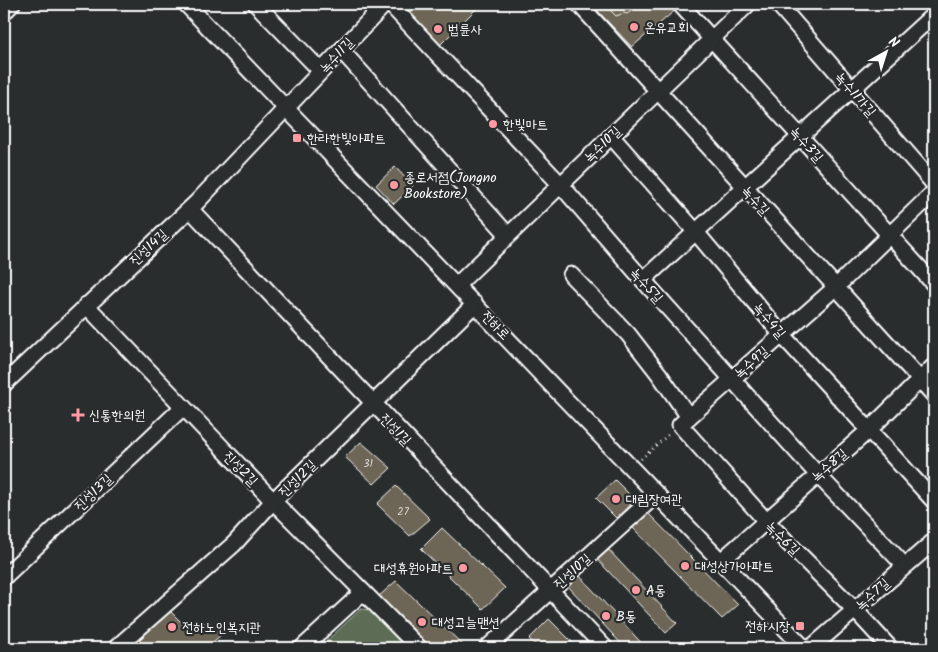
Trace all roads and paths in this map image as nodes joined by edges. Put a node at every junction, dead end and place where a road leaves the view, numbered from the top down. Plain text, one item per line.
1 (12, 4) edge
2 (186, 4) edge
3 (256, 4) edge
4 (384, 4) edge
5 (390, 4) edge
6 (579, 4) edge
7 (680, 4) edge
8 (748, 4) edge
9 (778, 4) edge
10 (4, 12) edge
11 (929, 19) dead end
12 (712, 39) junction
13 (341, 50) junction
14 (321, 71) junction
15 (851, 88) junction
16 (658, 91) junction
17 (287, 107) junction
18 (799, 135) junction
19 (611, 136) junction
20 (560, 184) junction
21 (934, 184) edge
22 (744, 186) junction
23 (934, 192) edge
24 (190, 208) junction
25 (695, 231) junction
26 (508, 235) junction
27 (890, 236) junction
28 (571, 275) dead end
29 (643, 280) junction
30 (934, 284) edge
31 (457, 285) junction
32 (836, 288) junction
33 (475, 304) junction
34 (86, 305) junction
35 (782, 335) junction
36 (934, 366) edge
37 (919, 378) junction
38 (732, 379) junction
39 (4, 384) edge
40 (934, 395) edge
41 (372, 404) junction
42 (183, 407) junction
43 (684, 421) junction
44 (869, 430) junction
45 (632, 467) junction
46 (818, 475) junction
47 (656, 494) junction
48 (273, 501) junction
49 (934, 501) edge
50 (766, 521) junction
51 (934, 541) edge
52 (721, 561) junction
53 (904, 565) junction
54 (4, 577) edge
55 (551, 590) junction
56 (363, 592) junction
57 (855, 610) junction
58 (116, 648) edge
59 (302, 648) edge
60 (419, 648) edge
61 (487, 648) edge
62 (605, 648) edge
63 (804, 648) edge
64 (811, 648) edge
65 (890, 648) edge

1 - 10 street
2 - 17 street, 전하로
3 - 14 street
4 - 13 street, 녹수11길
5 - 20 street, 녹수5길
6 - 16 street, 녹수길
7 - 12 street, 녹수3길
8 - 12 street, 녹수10길
9 - 15 street, 녹수11가길
11 - 15 street
12 - 16 street, 녹수10길
12 - 18 street, 녹수3길
13 - 14 street, 녹수11길
13 - 26 street
14 - 17 street, 녹수11길
15 - 18 street
15 - 21 street, 녹수11가길
16 - 19 street, 녹수10길
16 - 22 street, 녹수길
17 - 24 street, 진성14길
17 - 31 street, 전하로
18 - 22 street
18 - 27 street, 녹수3길
19 - 20 street, 녹수10길
19 - 25 street, 녹수4길
20 - 26 street, 녹수10길
20 - 29 street, 녹수5길
22 - 25 street
22 - 32 street, 녹수길
23 - 27 street, 녹수9길
24 - 34 street, 진성14길
24 - 41 street, 진성1길
25 - 29 street
25 - 35 street, 녹수4길
26 - 31 street, 녹수10길
27 - 30 street, 녹수3길
27 - 32 street, 녹수9길
28 - 43 street, 녹수6길
29 - 38 street, 녹수5길
31 - 33 street, 전하로
32 - 35 street, 녹수9길
32 - 37 street, 녹수길
33 - 41 street, 진성12길
33 - 45 street, 전하로
34 - 39 street, 진성14길
34 - 42 street, 진성2길
35 - 38 street, 녹수9길
35 - 44 street, 녹수4길
36 - 37 street, 녹수8길
37 - 40 street, 녹수길
37 - 44 street, 녹수8길
38 - 43 street, 녹수9길
38 - 46 street, 녹수5길
41 - 48 street, 진성12길
41 - 55 street, 진성1길
42 - 48 street, 진성2길
42 - 54 street, 진성13길
43 - 45 path
43 - 50 street, 녹수6길
44 - 46 street, 녹수8길
44 - 49 street, 녹수4길
45 - 47 street, 전하로
46 - 50 street, 녹수8길
46 - 53 street, 녹수5길
47 - 52 street, 전하로
47 - 55 street, 진성10길
48 - 56 street, 진성2길
48 - 58 street, 진성12길
50 - 52 street, 녹수8길
50 - 57 street, 녹수6길
51 - 53 street, 녹수7길
52 - 63 street, 전하로
53 - 57 street, 녹수7길
55 - 61 street, 진성10길
55 - 62 street, 진성1길
56 - 59 street
56 - 60 street, 진성2길
57 - 64 street, 녹수7길
57 - 65 street, 녹수6길

